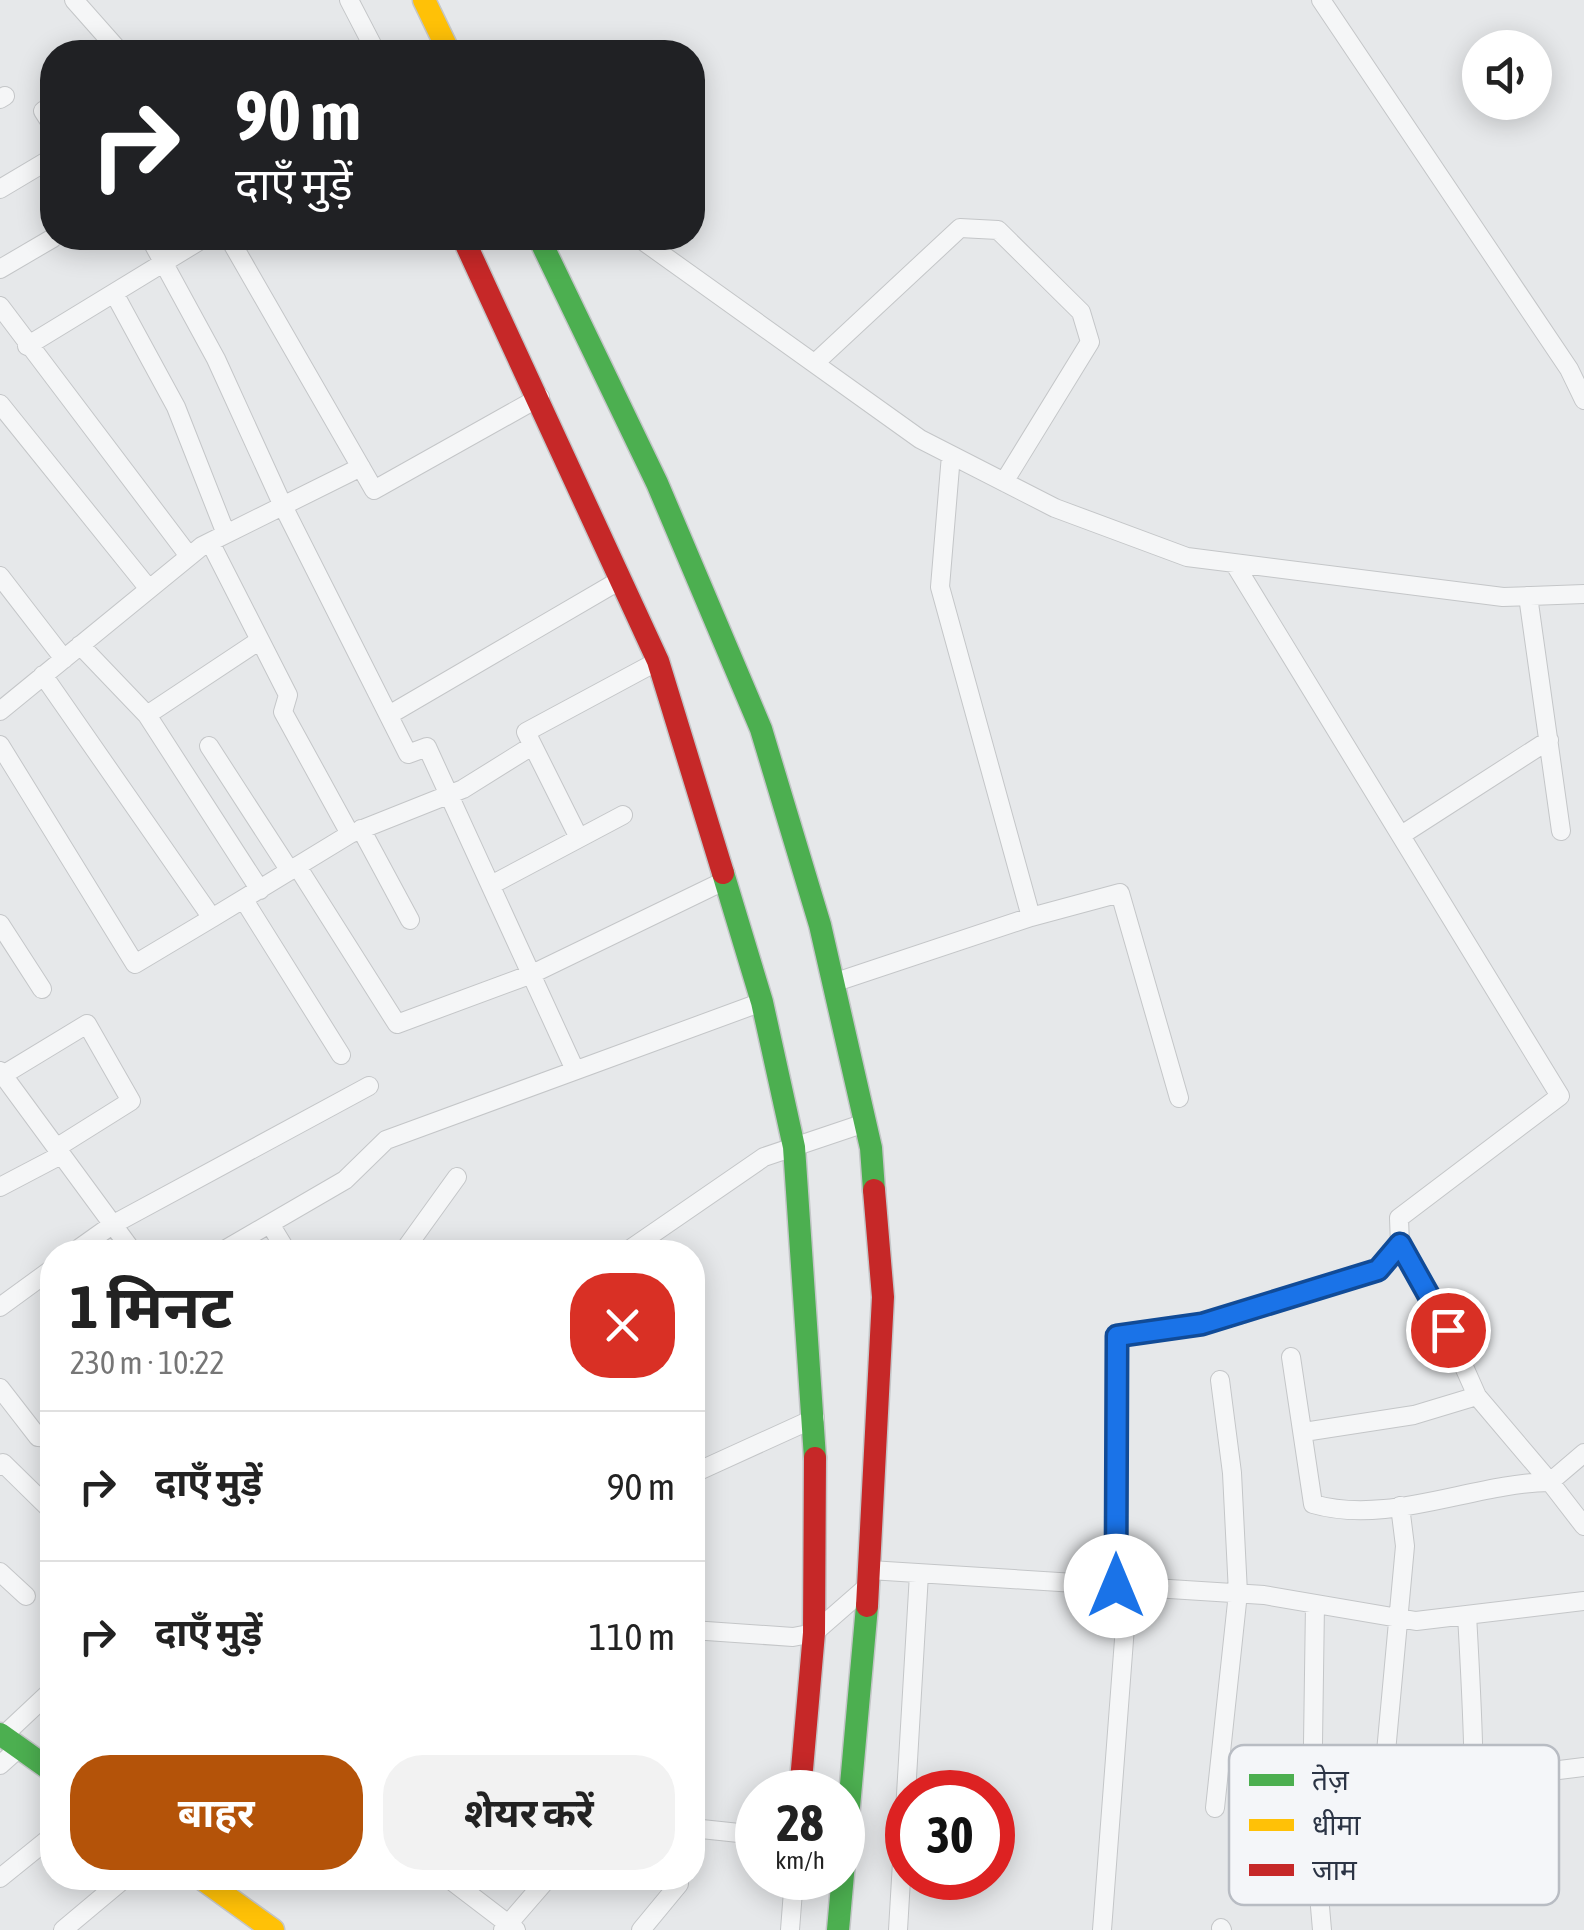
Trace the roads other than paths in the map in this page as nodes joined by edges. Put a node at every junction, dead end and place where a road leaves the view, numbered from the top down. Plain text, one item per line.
1 (74, 0) edge
2 (349, 0) edge
3 (424, 0) edge
4 (1321, 0) edge
5 (109, 40) edge
6 (370, 40) edge
7 (443, 40) edge
8 (40, 165) edge
9 (0, 189) edge
10 (40, 246) edge
11 (158, 250) edge
12 (184, 250) edge
13 (236, 250) edge
14 (469, 250) edge
15 (544, 250) edge
16 (656, 250) edge
17 (165, 261) junction
18 (0, 269) edge
19 (114, 293) junction
20 (0, 306) edge
21 (27, 346) junction
22 (816, 364) junction
23 (1577, 366) edge
24 (540, 398) junction
25 (1584, 400) edge
26 (0, 404) edge
27 (951, 455) junction
28 (361, 467) junction
29 (1004, 482) junction
30 (283, 506) junction
31 (218, 538) junction
32 (189, 556) junction
33 (1234, 564) junction
34 (0, 576) edge
35 (622, 580) junction
36 (149, 589) junction
37 (1584, 594) edge
38 (1528, 596) junction
39 (260, 640) junction
40 (80, 645) junction
41 (64, 658) junction
42 (658, 661) junction
43 (44, 675) junction
44 (0, 710) edge
45 (147, 715) junction
46 (389, 715) junction
47 (1549, 740) junction
48 (0, 744) edge
49 (209, 746) dead end
50 (532, 746) junction
51 (7, 771) edge
52 (450, 794) junction
53 (623, 815) dead end
54 (1560, 831) dead end
55 (355, 832) junction
56 (1402, 834) junction
57 (578, 836) junction
58 (294, 868) junction
59 (726, 880) junction
60 (493, 884) junction
61 (252, 895) junction
62 (1030, 917) junction
63 (212, 918) junction
64 (410, 920) dead end
65 (0, 924) edge
66 (532, 974) junction
67 (833, 984) junction
68 (42, 988) dead end
69 (762, 1002) junction
70 (341, 1054) dead end
71 (575, 1070) junction
72 (2, 1073) edge
73 (369, 1086) dead end
74 (1180, 1098) dead end
75 (865, 1123) junction
76 (794, 1147) junction
77 (58, 1152) junction
78 (457, 1177) dead end
79 (0, 1187) edge
80 (112, 1224) junction
81 (270, 1224) junction
82 (90, 1240) edge
83 (124, 1240) edge
84 (242, 1240) edge
85 (279, 1240) edge
86 (412, 1240) edge
87 (643, 1240) edge
88 (1400, 1244) junction
89 (40, 1277) edge
90 (0, 1307) edge
91 (1292, 1357) dead end
92 (1220, 1380) dead end
93 (1, 1390) edge
94 (1477, 1396) junction
95 (815, 1418) junction
96 (1304, 1432) junction
97 (40, 1437) edge
98 (1584, 1453) edge
99 (0, 1466) edge
100 (705, 1468) edge
101 (1550, 1482) junction
102 (40, 1500) edge
103 (1400, 1506) junction
104 (1584, 1526) edge
105 (0, 1572) edge
106 (920, 1574) junction
107 (870, 1577) junction
108 (1116, 1586) junction
109 (1238, 1593) junction
110 (26, 1596) dead end
111 (1584, 1601) edge
112 (1315, 1604) junction
113 (1467, 1615) junction
114 (1395, 1618) junction
115 (705, 1631) edge
116 (814, 1633) junction
117 (40, 1703) edge
118 (7, 1739) edge
119 (1313, 1745) edge
120 (1386, 1745) edge
121 (1475, 1745) edge
122 (40, 1762) edge
123 (0, 1765) edge
124 (1584, 1767) edge
125 (802, 1770) edge
126 (1559, 1770) edge
127 (1215, 1808) dead end
128 (705, 1829) edge
129 (735, 1833) edge
130 (40, 1846) edge
131 (0, 1878) edge
132 (111, 1890) edge
133 (218, 1890) edge
134 (463, 1890) edge
135 (539, 1890) edge
136 (674, 1890) edge
137 (792, 1900) edge
138 (1320, 1905) edge
139 (509, 1928) edge
140 (63, 1930) edge
141 (273, 1930) edge
142 (641, 1930) edge
143 (790, 1930) edge
144 (838, 1930) edge
145 (898, 1930) edge
146 (1102, 1930) edge
147 (1322, 1930) edge

1 - 5 street
2 - 6 street
3 - 7 main road
4 - 23 street
8 - 9 street
10 - 18 street
11 - 17 street
12 - 17 street
13 - 28 street
14 - 24 main road
15 - 67 main road
16 - 22 street
17 - 19 street
17 - 30 street
19 - 21 street
19 - 31 street
20 - 21 street
21 - 32 street
22 - 27 street
22 - 29 street
23 - 25 street
24 - 28 street
24 - 35 main road
26 - 36 street
27 - 29 street
27 - 62 street
28 - 30 street
29 - 33 street
30 - 31 street
30 - 46 street
31 - 32 street
31 - 39 street
32 - 36 street
33 - 38 street
33 - 56 street
34 - 41 street
35 - 42 main road
35 - 46 street
36 - 40 street
37 - 38 street
38 - 47 street
39 - 45 street
39 - 55 street
40 - 41 street
40 - 45 street
41 - 43 street
42 - 50 street
42 - 59 main road
43 - 44 street
43 - 63 street
45 - 61 street
46 - 52 street
47 - 54 street
47 - 56 street
48 - 51 street
49 - 58 street
50 - 52 street
50 - 57 street
51 - 63 street
52 - 55 street
52 - 60 street
53 - 57 street
55 - 58 street
55 - 64 street
56 - 88 street
57 - 60 street
58 - 61 street
58 - 66 street
59 - 66 street
59 - 69 main road
60 - 66 street
61 - 63 street
61 - 70 street
62 - 67 street
62 - 74 street
65 - 68 street
66 - 71 street
67 - 75 main road
69 - 71 street
69 - 76 main road
71 - 81 street
72 - 77 street
72 - 77 street
73 - 80 street
75 - 76 street
75 - 107 main road
76 - 87 street
76 - 95 main road
77 - 79 street
77 - 80 street
78 - 86 street
80 - 82 street
80 - 83 street
81 - 84 street
81 - 85 street
88 - 94 street
88 - 108 street
89 - 90 street
91 - 96 street
92 - 109 street
93 - 97 street
94 - 96 street
94 - 101 street
95 - 100 street
95 - 116 main road
96 - 103 street
98 - 101 street
99 - 102 street
101 - 103 street
101 - 104 street
103 - 114 street
105 - 110 street
106 - 107 street
106 - 108 street
106 - 145 street
107 - 116 street
107 - 144 main road
108 - 109 street
108 - 146 street
109 - 112 street
109 - 127 street
111 - 113 street
112 - 114 street
112 - 119 street
113 - 114 street
113 - 121 street
114 - 120 street
115 - 116 street
116 - 125 main road
117 - 118 street
118 - 122 main road
118 - 123 street
124 - 126 street
128 - 129 street
130 - 131 street
132 - 140 street
133 - 141 main road
134 - 139 street
135 - 139 street
136 - 142 street
137 - 143 street
138 - 147 street

